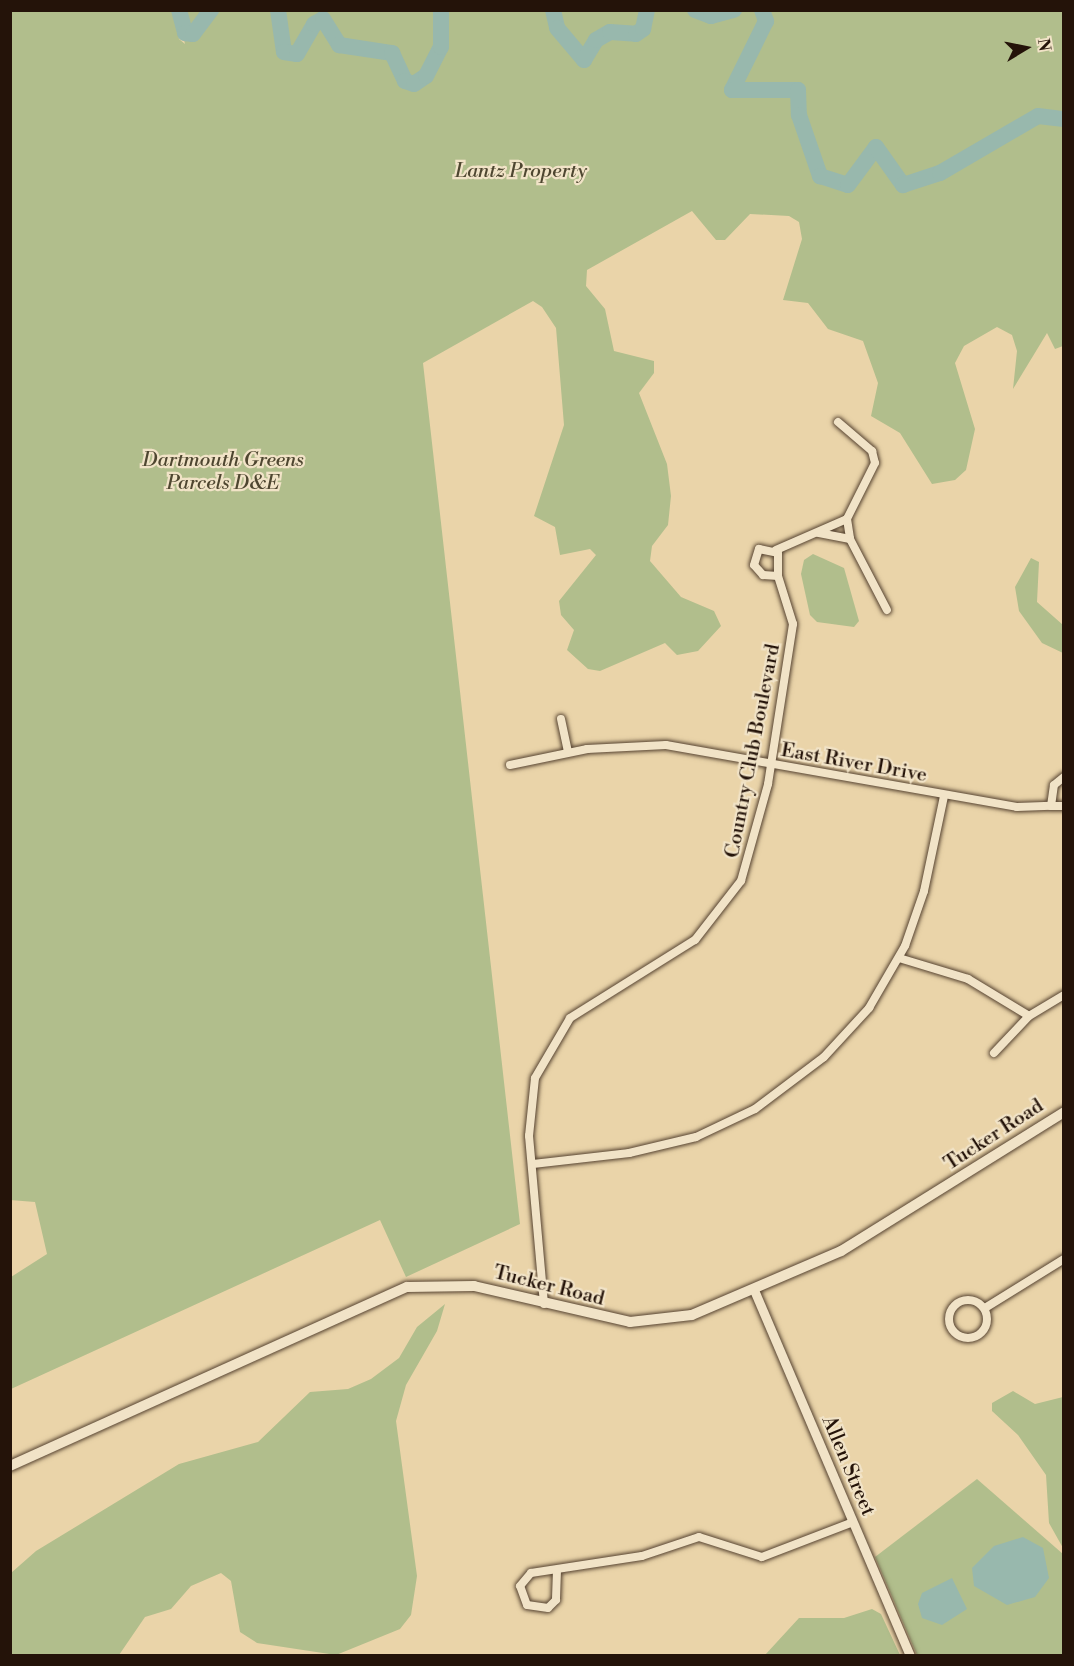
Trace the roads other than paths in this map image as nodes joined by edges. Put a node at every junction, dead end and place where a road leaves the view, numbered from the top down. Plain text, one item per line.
1 (838, 422) dead end
2 (847, 519) junction
3 (818, 533) junction
4 (850, 539) junction
5 (776, 550) junction
6 (778, 576) junction
7 (888, 610) dead end
8 (561, 719) dead end
9 (568, 751) junction
10 (771, 764) junction
11 (510, 765) dead end
12 (1064, 777) edge
13 (944, 796) junction
14 (1051, 806) junction
15 (1064, 806) edge
16 (899, 958) junction
17 (1064, 995) edge
18 (1029, 1016) junction
19 (994, 1053) dead end
20 (1064, 1112) edge
21 (533, 1164) junction
22 (1064, 1259) edge
23 (754, 1290) junction
24 (544, 1304) junction
25 (985, 1308) junction
26 (10, 1466) edge
27 (853, 1522) junction
28 (557, 1570) junction
29 (910, 1656) edge

1 - 2 street
2 - 3 street
2 - 4 street
3 - 4 street
3 - 5 street
4 - 7 street
5 - 6 street, Country Club Boulevard
5 - 6 street
6 - 10 street, Country Club Boulevard
8 - 9 street
9 - 10 street, East River Drive
9 - 11 street, East River Drive
10 - 13 street, East River Drive
10 - 21 street, Country Club Boulevard
12 - 14 street
13 - 14 street, East River Drive
13 - 16 street
14 - 15 street, East River Drive
16 - 18 street
16 - 21 street
17 - 18 street
18 - 19 street
20 - 23 main road, Tucker Road
21 - 24 street, Country Club Boulevard
22 - 25 street
23 - 24 main road, Tucker Road
23 - 27 street, Allen Street
24 - 26 main road, Tucker Road
25 - 25 street
27 - 28 street
27 - 29 street, Allen Street
28 - 28 street

